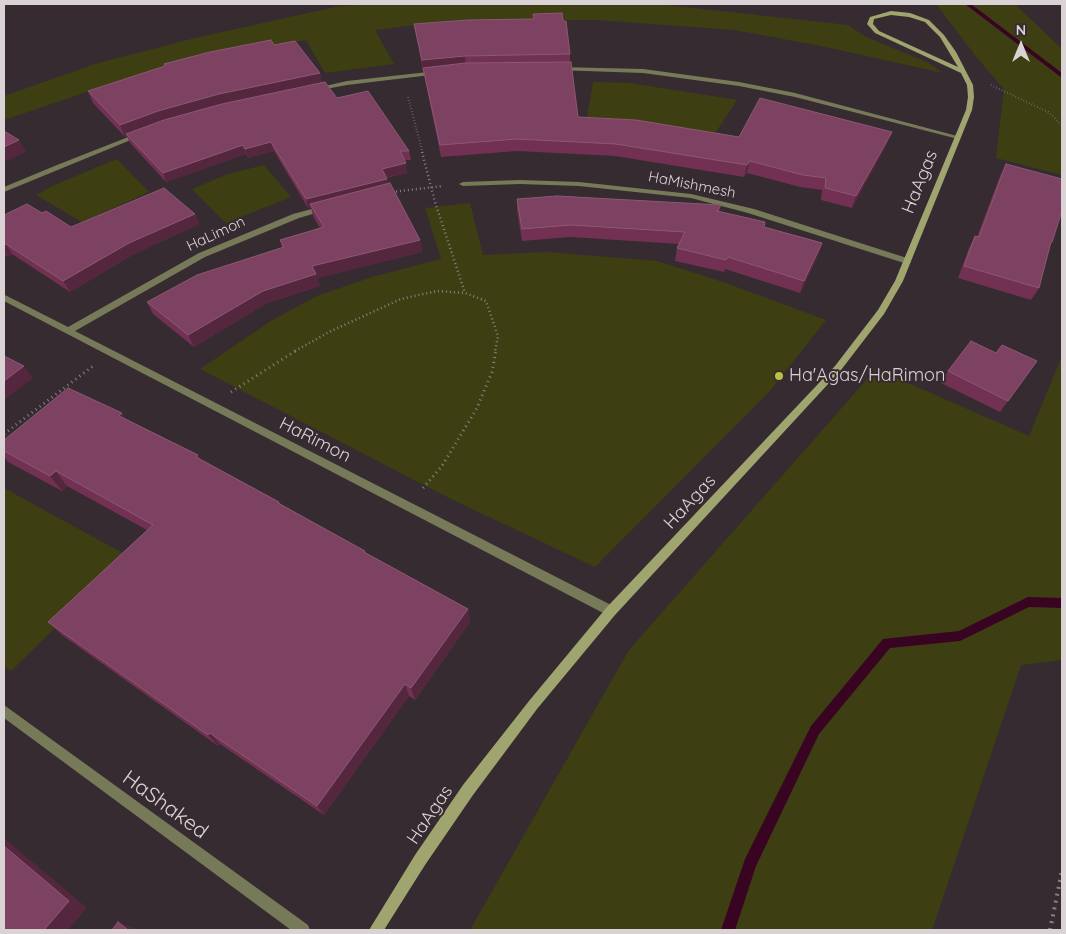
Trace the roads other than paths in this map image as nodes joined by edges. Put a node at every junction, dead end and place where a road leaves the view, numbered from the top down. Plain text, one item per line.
1 (553, 69) edge
2 (448, 72) edge
3 (963, 72) junction
4 (311, 89) edge
5 (149, 132) edge
6 (958, 137) junction
7 (463, 184) road end
8 (4, 190) edge
9 (334, 205) edge
10 (907, 261) junction
11 (4, 298) edge
12 (68, 331) junction
13 (611, 611) junction
14 (4, 711) edge
15 (303, 930) edge
16 (376, 930) edge

1 - 6 street
2 - 4 street
3 - 3 street, HaAgas
3 - 6 street, HaAgas
5 - 8 street
6 - 10 street, HaAgas
7 - 10 street, HaMishmesh
9 - 12 street, HaLimon
10 - 13 street, HaAgas
11 - 12 street, HaRimon
12 - 13 street, HaRimon
13 - 16 street, HaAgas
14 - 15 street, HaShaked

